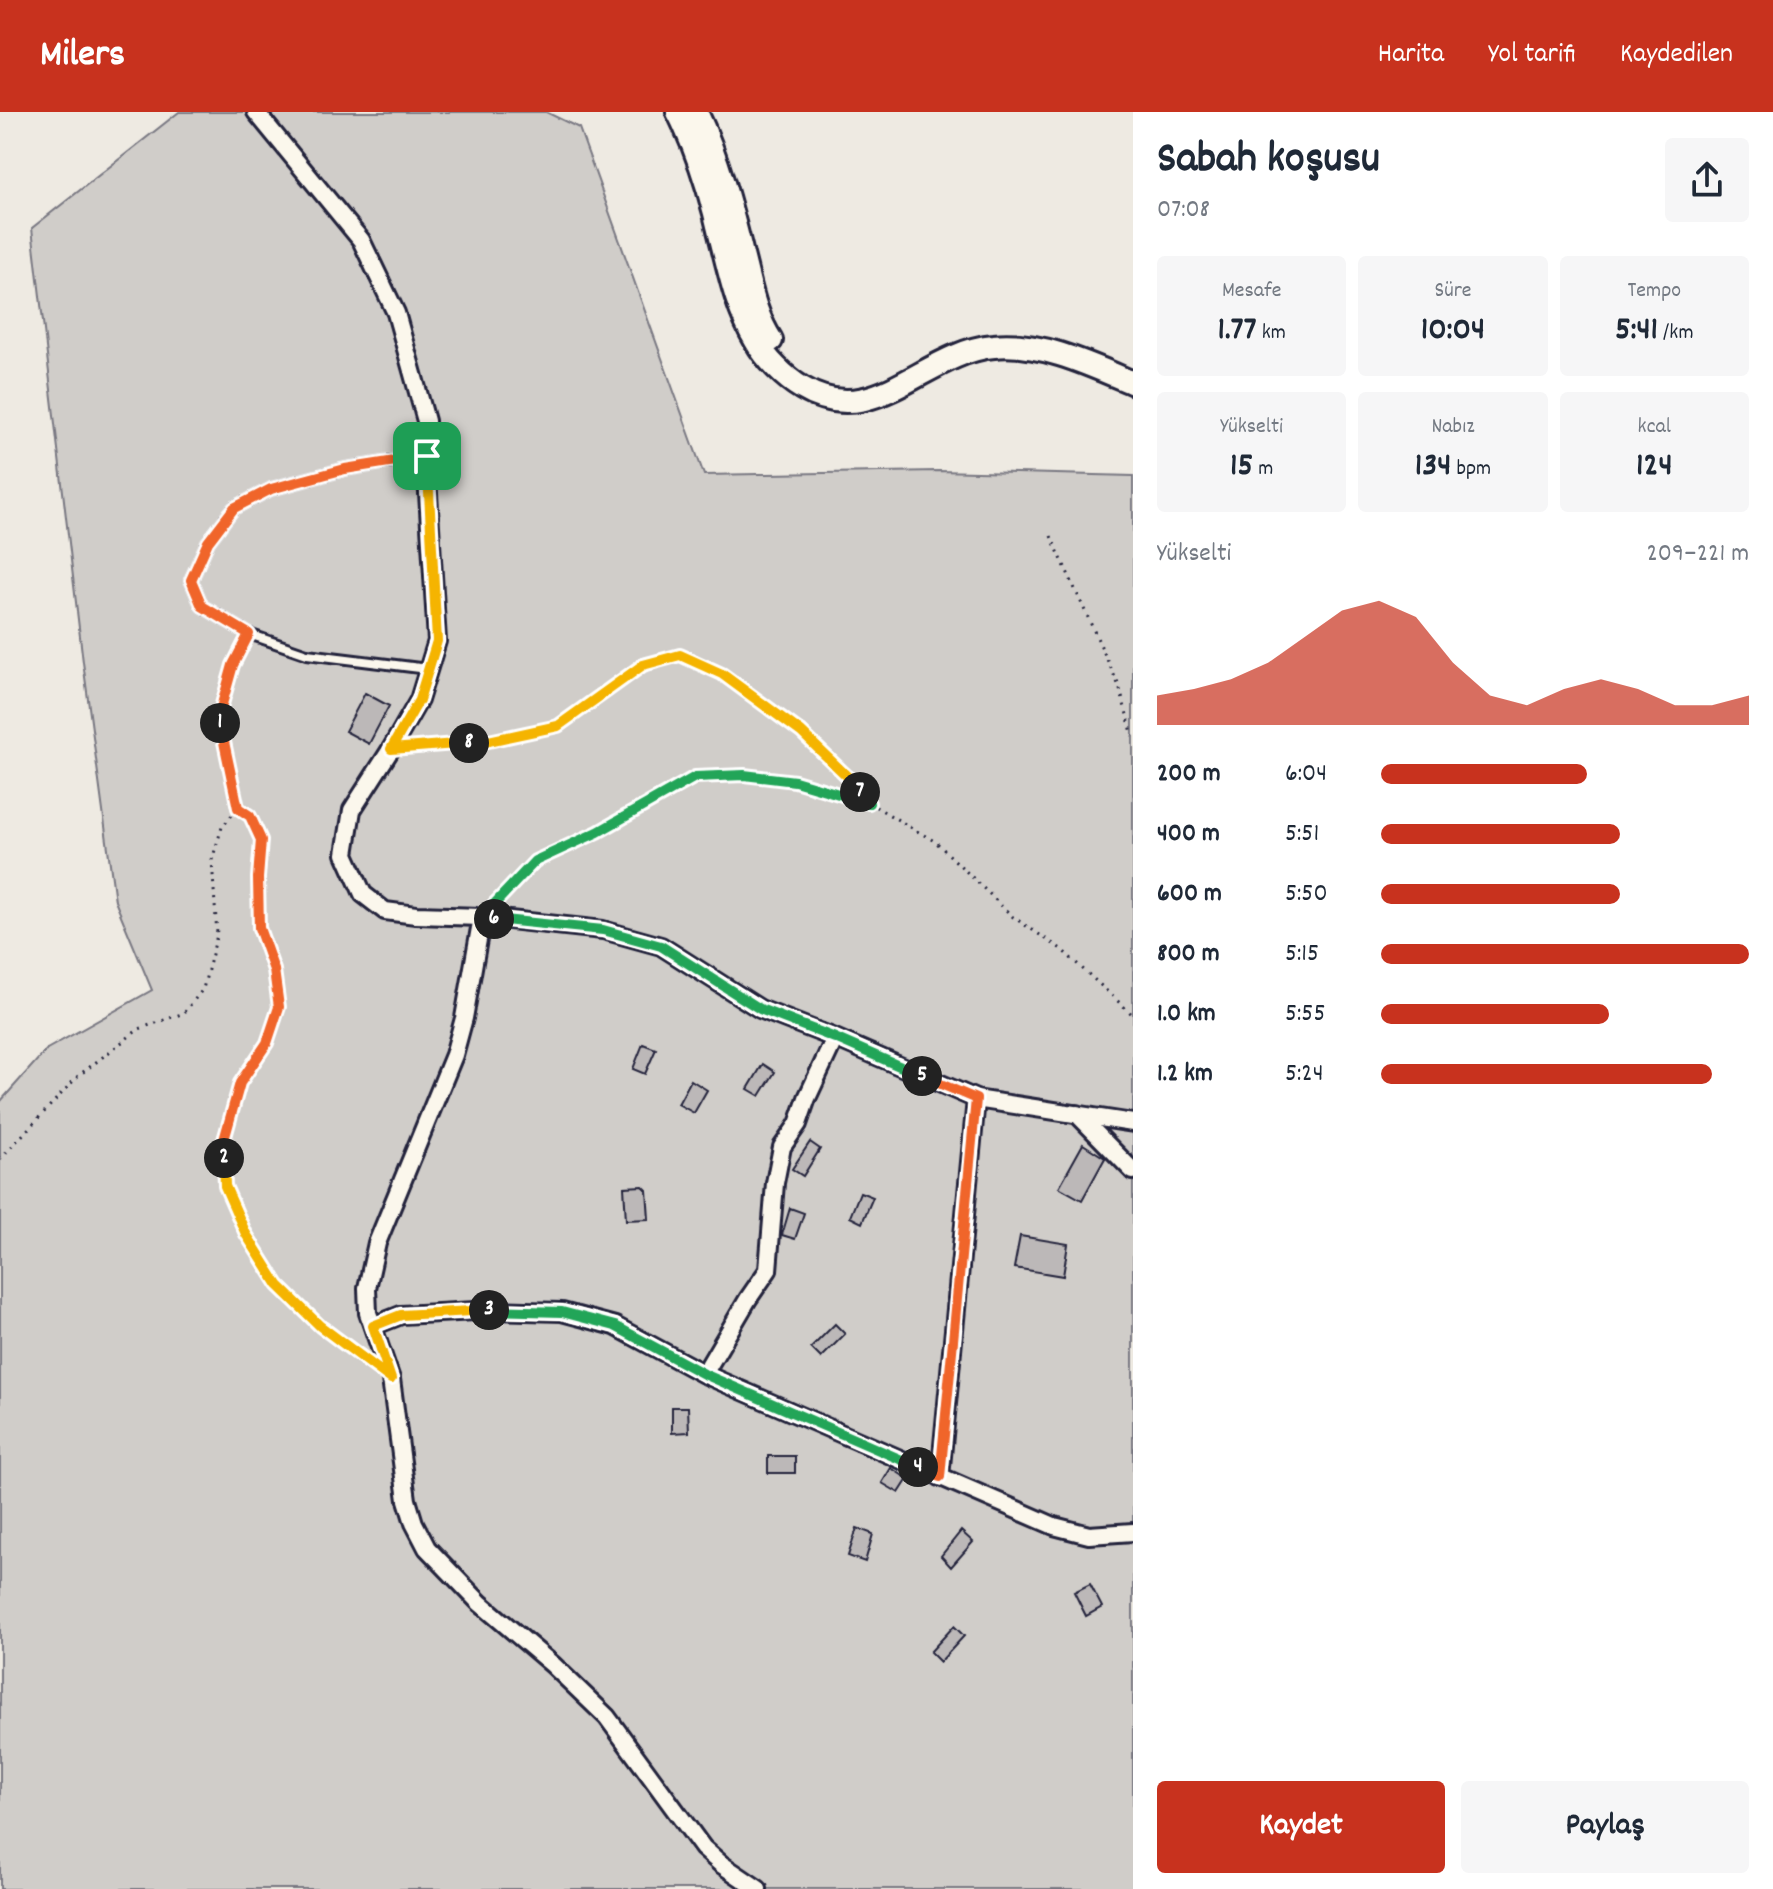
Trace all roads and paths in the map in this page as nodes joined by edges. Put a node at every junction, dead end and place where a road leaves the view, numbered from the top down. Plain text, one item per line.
1 (256, 112) edge
2 (678, 112) edge
3 (696, 112) edge
4 (1133, 369) edge
5 (1133, 383) edge
6 (427, 456) junction
7 (1051, 536) dead end
8 (249, 634) junction
9 (429, 669) junction
10 (1133, 736) edge
11 (391, 749) junction
12 (869, 803) junction
13 (238, 808) junction
14 (482, 917) junction
15 (1133, 1015) edge
16 (835, 1038) junction
17 (976, 1099) junction
18 (1077, 1114) junction
19 (1133, 1123) edge
20 (0, 1159) edge
21 (1133, 1171) edge
22 (373, 1326) junction
23 (704, 1374) junction
24 (391, 1379) junction
25 (940, 1477) junction
26 (1133, 1532) edge
27 (758, 1889) edge

1 - 6 street
2 - 5 main road
3 - 4 main road
6 - 8 lane
6 - 9 street
7 - 10 path
8 - 9 lane
8 - 13 path
9 - 11 street
11 - 12 path
11 - 14 street
12 - 14 path
12 - 15 path
13 - 20 path
13 - 24 path
14 - 16 street
14 - 22 street
16 - 17 street
16 - 23 street
17 - 18 street
17 - 25 street
18 - 19 street
18 - 21 street
22 - 23 street
22 - 24 street
23 - 25 street
24 - 27 street
25 - 26 street

